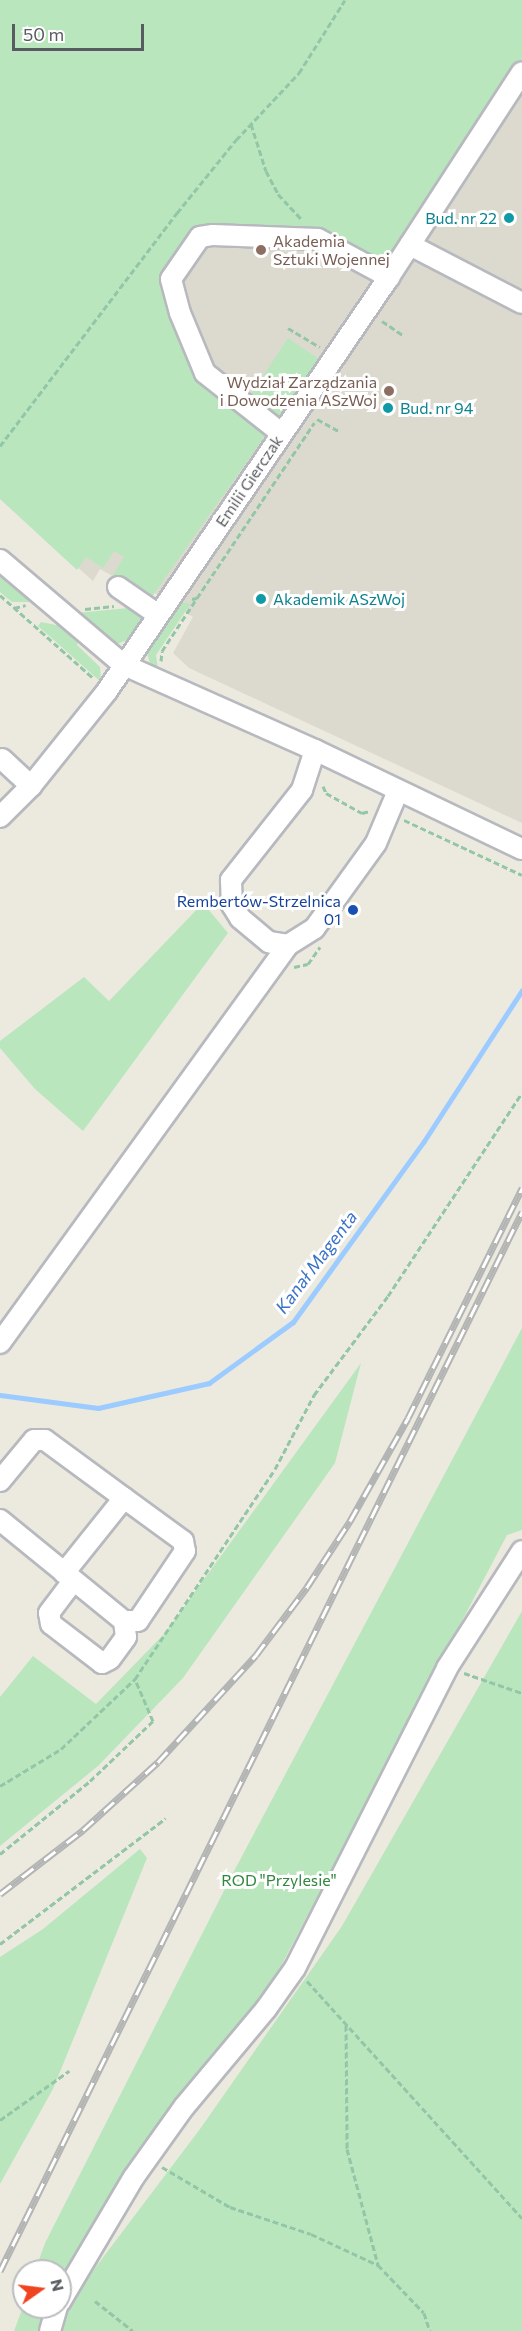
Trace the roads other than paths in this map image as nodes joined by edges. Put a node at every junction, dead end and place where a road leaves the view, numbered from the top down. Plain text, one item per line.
1 (522, 72) edge
2 (410, 245) junction
3 (388, 277) junction
4 (522, 303) edge
5 (281, 433) junction
6 (0, 560) edge
7 (118, 587) dead end
8 (157, 614) junction
9 (124, 665) junction
10 (315, 750) junction
11 (2, 759) dead end
12 (31, 786) junction
13 (398, 791) junction
14 (0, 817) edge
15 (522, 849) edge
16 (288, 945) junction
17 (0, 1343) edge
18 (0, 1481) edge
19 (124, 1498) junction
20 (0, 1520) edge
21 (522, 1551) edge
22 (68, 1577) junction
23 (124, 1621) junction
24 (72, 2282) edge

1 - 2 street, Emilii Gierczak
2 - 3 street, Emilii Gierczak
2 - 4 street
3 - 5 street, Emilii Gierczak
3 - 5 street
5 - 8 street, Emilii Gierczak
6 - 9 street
7 - 8 street
8 - 9 street, Emilii Gierczak
9 - 10 street
9 - 12 street, Emilii Gierczak
10 - 13 street
10 - 16 street
11 - 12 street
12 - 14 street, Emilii Gierczak
13 - 15 street
13 - 16 street
16 - 17 street
18 - 19 street
19 - 22 street
19 - 23 street
20 - 22 street
21 - 24 street
22 - 23 street
22 - 23 street

